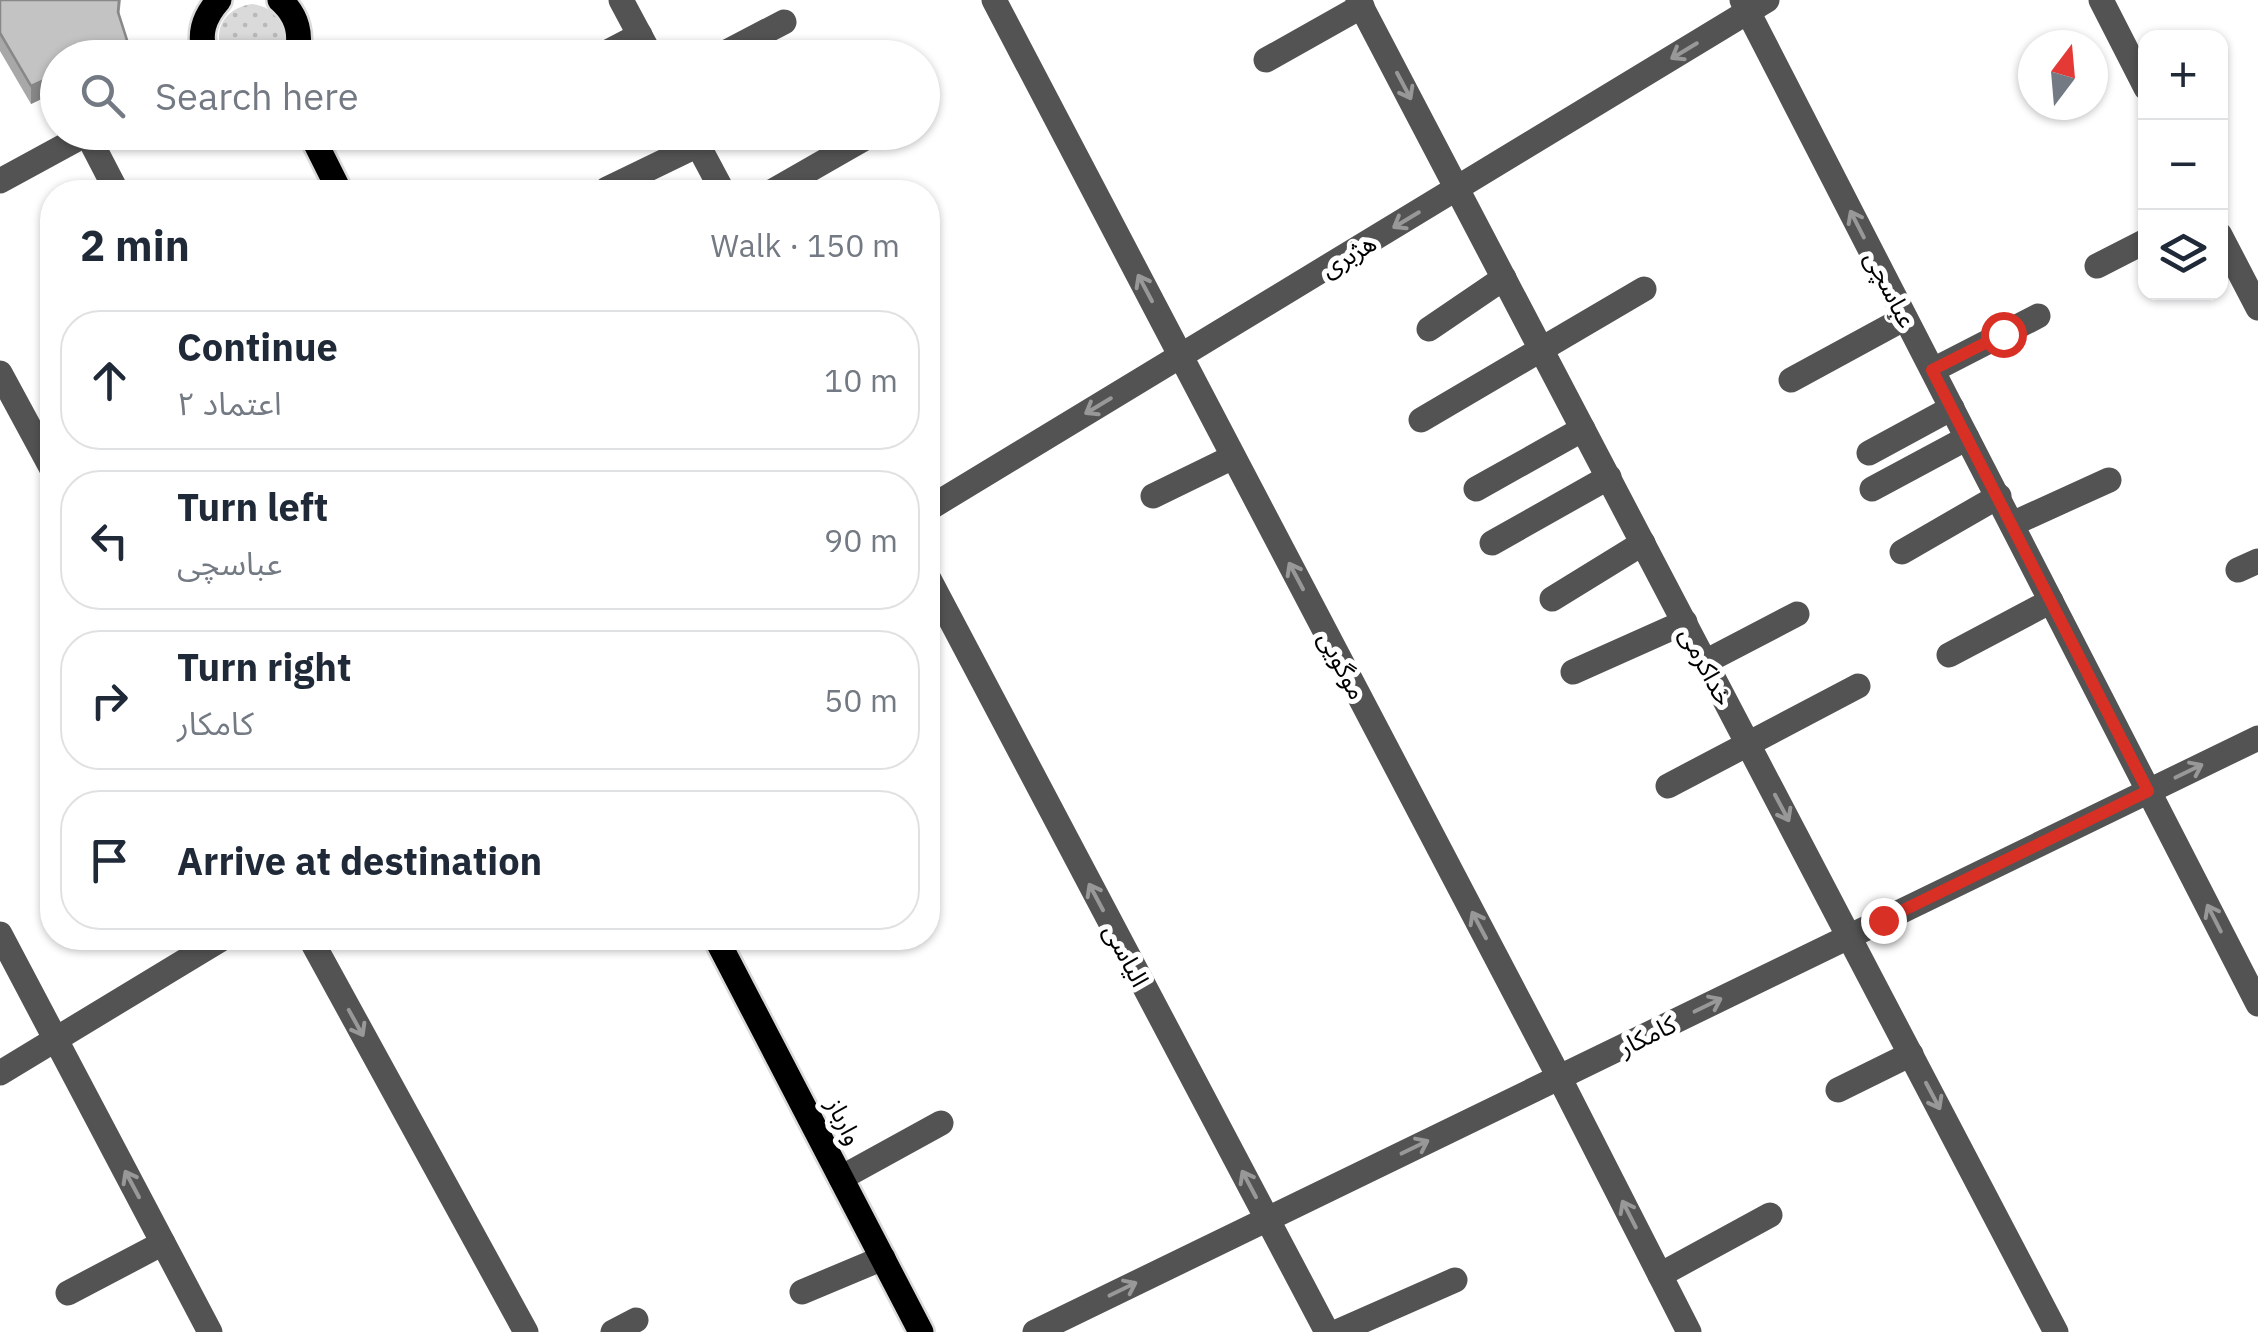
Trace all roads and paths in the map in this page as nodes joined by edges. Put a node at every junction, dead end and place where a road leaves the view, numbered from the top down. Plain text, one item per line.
1 (219, 0) edge
2 (621, 0) edge
3 (994, 0) edge
4 (2101, 0) edge
5 (286, 1) edge
6 (1360, 3) edge
7 (1752, 4) edge
8 (784, 22) dead end
9 (201, 40) edge
10 (298, 40) edge
11 (643, 40) edge
12 (750, 40) edge
13 (1266, 60) dead end
14 (2138, 72) edge
15 (57, 150) edge
16 (96, 150) edge
17 (319, 150) edge
18 (674, 150) edge
19 (700, 150) edge
20 (844, 150) edge
21 (111, 180) edge
22 (334, 180) edge
23 (621, 180) edge
24 (716, 180) edge
25 (791, 180) edge
26 (0, 182) edge
27 (1458, 188) junction
28 (2138, 245) edge
29 (2228, 250) edge
30 (2097, 266) dead end
31 (1504, 278) junction
32 (1644, 289) dead end
33 (2258, 308) edge
34 (2038, 316) dead end
35 (1905, 318) junction
36 (1429, 330) dead end
37 (1542, 351) junction
38 (1181, 356) junction
39 (1932, 370) junction
40 (0, 373) edge
41 (1791, 380) dead end
42 (1952, 408) junction
43 (1422, 420) dead end
44 (1583, 429) junction
45 (1967, 438) junction
46 (40, 447) edge
47 (1868, 453) dead end
48 (1234, 456) junction
49 (1608, 477) junction
50 (2109, 480) dead end
51 (1476, 489) dead end
52 (1872, 489) dead end
53 (1153, 496) dead end
54 (1999, 496) junction
55 (940, 502) edge
56 (2012, 524) junction
57 (1643, 542) junction
58 (1492, 543) dead end
59 (1902, 552) dead end
60 (1552, 599) dead end
61 (2051, 600) junction
62 (940, 601) edge
63 (1798, 614) dead end
64 (1685, 622) junction
65 (1949, 655) dead end
66 (1705, 662) junction
67 (1573, 672) dead end
68 (1858, 686) dead end
69 (2258, 738) edge
70 (1748, 744) junction
71 (1668, 786) dead end
72 (2148, 791) junction
73 (0, 934) edge
74 (1850, 937) junction
75 (203, 950) edge
76 (317, 950) edge
77 (722, 950) edge
78 (2258, 1004) edge
79 (56, 1040) junction
80 (1911, 1054) junction
81 (0, 1073) edge
82 (1559, 1078) junction
83 (1838, 1090) dead end
84 (942, 1123) dead end
85 (841, 1178) junction
86 (1770, 1215) dead end
87 (1267, 1219) junction
88 (163, 1243) junction
89 (883, 1258) junction
90 (1660, 1276) junction
91 (1456, 1280) dead end
92 (802, 1292) dead end
93 (68, 1294) dead end
94 (210, 1332) edge
95 (526, 1332) edge
96 (921, 1332) edge
97 (1035, 1332) edge
98 (1327, 1332) edge
99 (1337, 1332) edge
100 (1689, 1332) edge
101 (2056, 1332) edge

1 - 9 main road
2 - 11 street
38 -> 3 street, موگویی
4 - 14 street
5 - 10 main road
6 - 13 street
6 -> 27 street, خداکرمی
7 -> 27 street, هژبری
35 -> 7 street, عباسچی
8 - 12 street
15 - 26 street
16 - 21 street
17 - 22 main road
18 - 23 street
19 - 24 street
20 - 25 street
27 - 31 street, خداکرمی
27 -> 38 street, هژبری
28 - 30 street
29 - 33 street
31 - 36 street
31 - 37 street, خداکرمی
32 - 37 street
34 - 39 street
35 - 39 street, عباسچی
35 - 41 street
37 - 43 street
37 - 44 street, خداکرمی
38 - 48 street, موگویی
38 -> 55 street, هژبری
39 - 42 street, عباسچی
40 - 46 street
42 - 45 street, عباسچی
42 - 47 street
44 - 49 street, خداکرمی
44 - 51 street
45 - 52 street
45 - 54 street, عباسچی
48 - 53 street
82 -> 48 street, موگویی
49 - 57 street, خداکرمی
49 - 58 street
50 - 56 street
54 - 56 street, عباسچی
54 - 59 street
56 - 61 street, عباسچی
57 - 60 street
57 - 64 street, خداکرمی
61 - 65 street
61 - 72 street, عباسچی
87 -> 62 street, الیاسی
63 - 66 street
64 - 66 street, خداکرمی
64 - 67 street
66 - 70 street, خداکرمی
68 - 70 street
72 -> 69 street, کامکار
70 - 71 street
70 -> 74 street, خداکرمی
72 - 74 street, کامکار
78 -> 72 street, عباسچی
73 - 79 street
74 - 80 street, خداکرمی
82 -> 74 street, کامکار
75 - 79 street
76 -> 95 street
77 - 85 main road, وارباز
79 - 81 street
88 -> 79 street
80 - 83 street
80 -> 101 street, خداکرمی
87 -> 82 street, کامکار
90 -> 82 street, موگویی
84 - 85 street
85 - 89 main road, وارباز
86 - 90 street
97 -> 87 street, کامکار
87 - 98 street, الیاسی
88 - 93 street
88 - 94 street
89 - 92 street
89 - 96 main road, وارباز
90 - 100 street, موگویی
91 - 99 street

